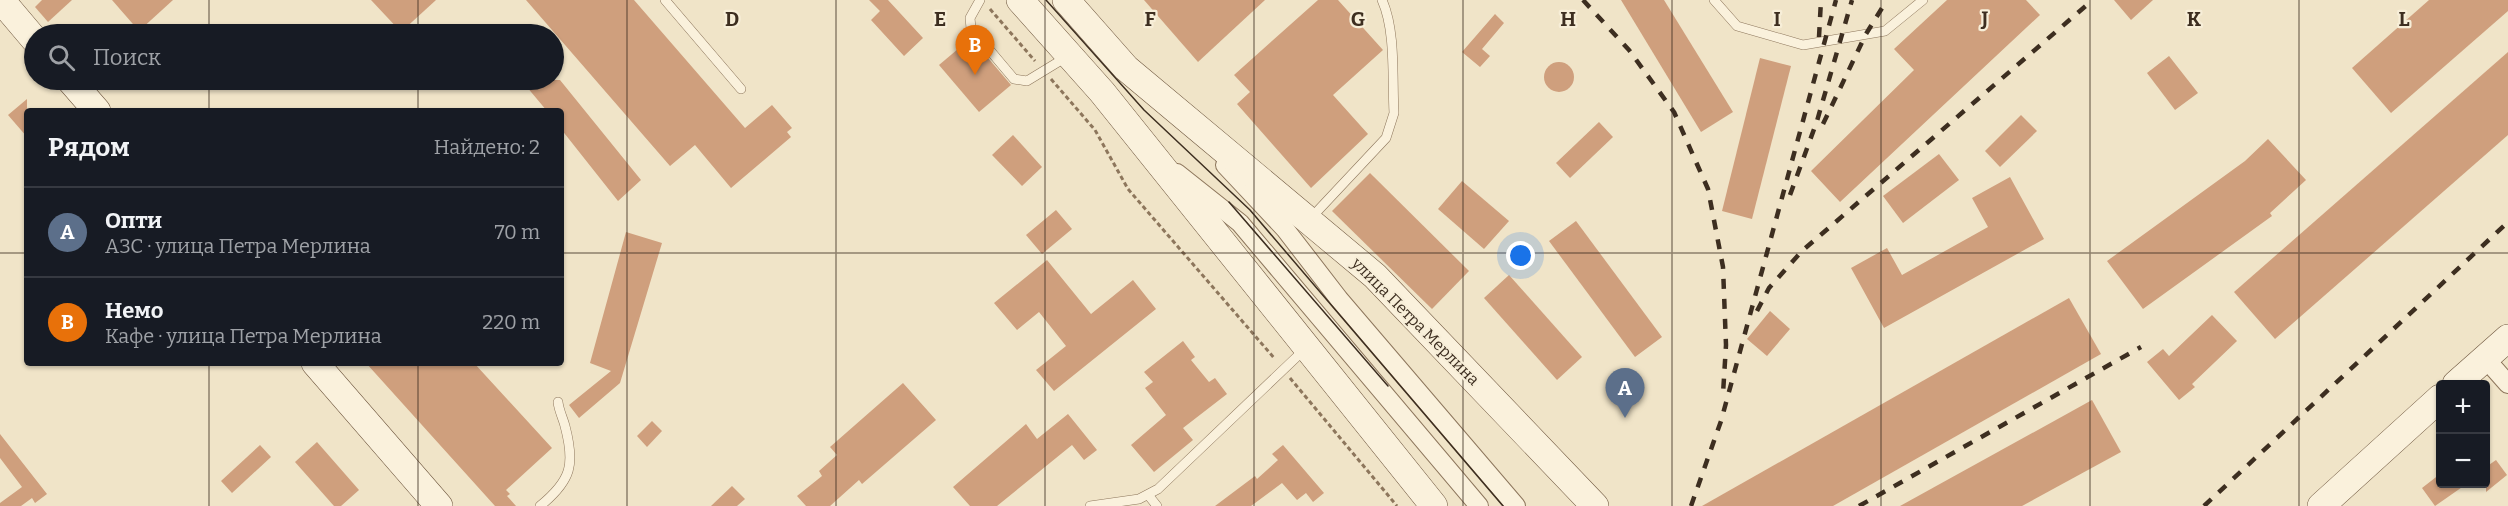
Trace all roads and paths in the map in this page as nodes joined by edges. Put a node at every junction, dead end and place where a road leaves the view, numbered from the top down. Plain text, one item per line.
1 (1, 0) edge
2 (665, 0) edge
3 (980, 0) edge
4 (1020, 0) edge
5 (1065, 0) edge
6 (1382, 0) edge
7 (1714, 0) edge
8 (1923, 0) edge
9 (989, 9) dead end
10 (24, 27) edge
11 (1070, 56) junction
12 (1126, 68) junction
13 (1043, 71) junction
14 (741, 89) dead end
15 (79, 90) edge
16 (1102, 92) junction
17 (1169, 104) junction
18 (94, 108) edge
19 (1147, 148) junction
20 (1308, 220) junction
21 (2508, 338) edge
22 (1307, 347) junction
23 (2485, 358) junction
24 (318, 366) edge
25 (1283, 369) junction
26 (2460, 380) edge
27 (2508, 384) edge
28 (558, 402) dead end
29 (2436, 402) edge
30 (1149, 496) junction
31 (439, 506) edge
32 (540, 506) edge
33 (1090, 506) edge
34 (1157, 506) edge
35 (1397, 506) edge
36 (1434, 506) edge
37 (1479, 506) edge
38 (1516, 506) edge
39 (1595, 506) edge
40 (2321, 506) edge

1 - 10 main road
2 - 14 lane
3 - 13 lane
4 - 11 main road
5 - 12 main road, улица Петра Мерлина
6 - 20 lane
7 - 8 lane
9 - 13 path
11 - 13 lane
11 - 16 main road
12 - 16 street
12 - 17 main road, улица Петра Мерлина
13 - 25 path
15 - 18 main road
16 - 19 main road
17 - 20 main road, улица Петра Мерлина
17 - 38 street, улица Петра Мерлина
19 - 22 main road
19 - 37 street
20 - 39 main road, улица Петра Мерлина
21 - 23 main road
22 - 25 lane
22 - 36 main road
23 - 26 main road
23 - 27 street
24 - 31 main road
25 - 30 lane
25 - 35 path
28 - 32 lane
29 - 40 main road
30 - 33 lane
30 - 34 lane

